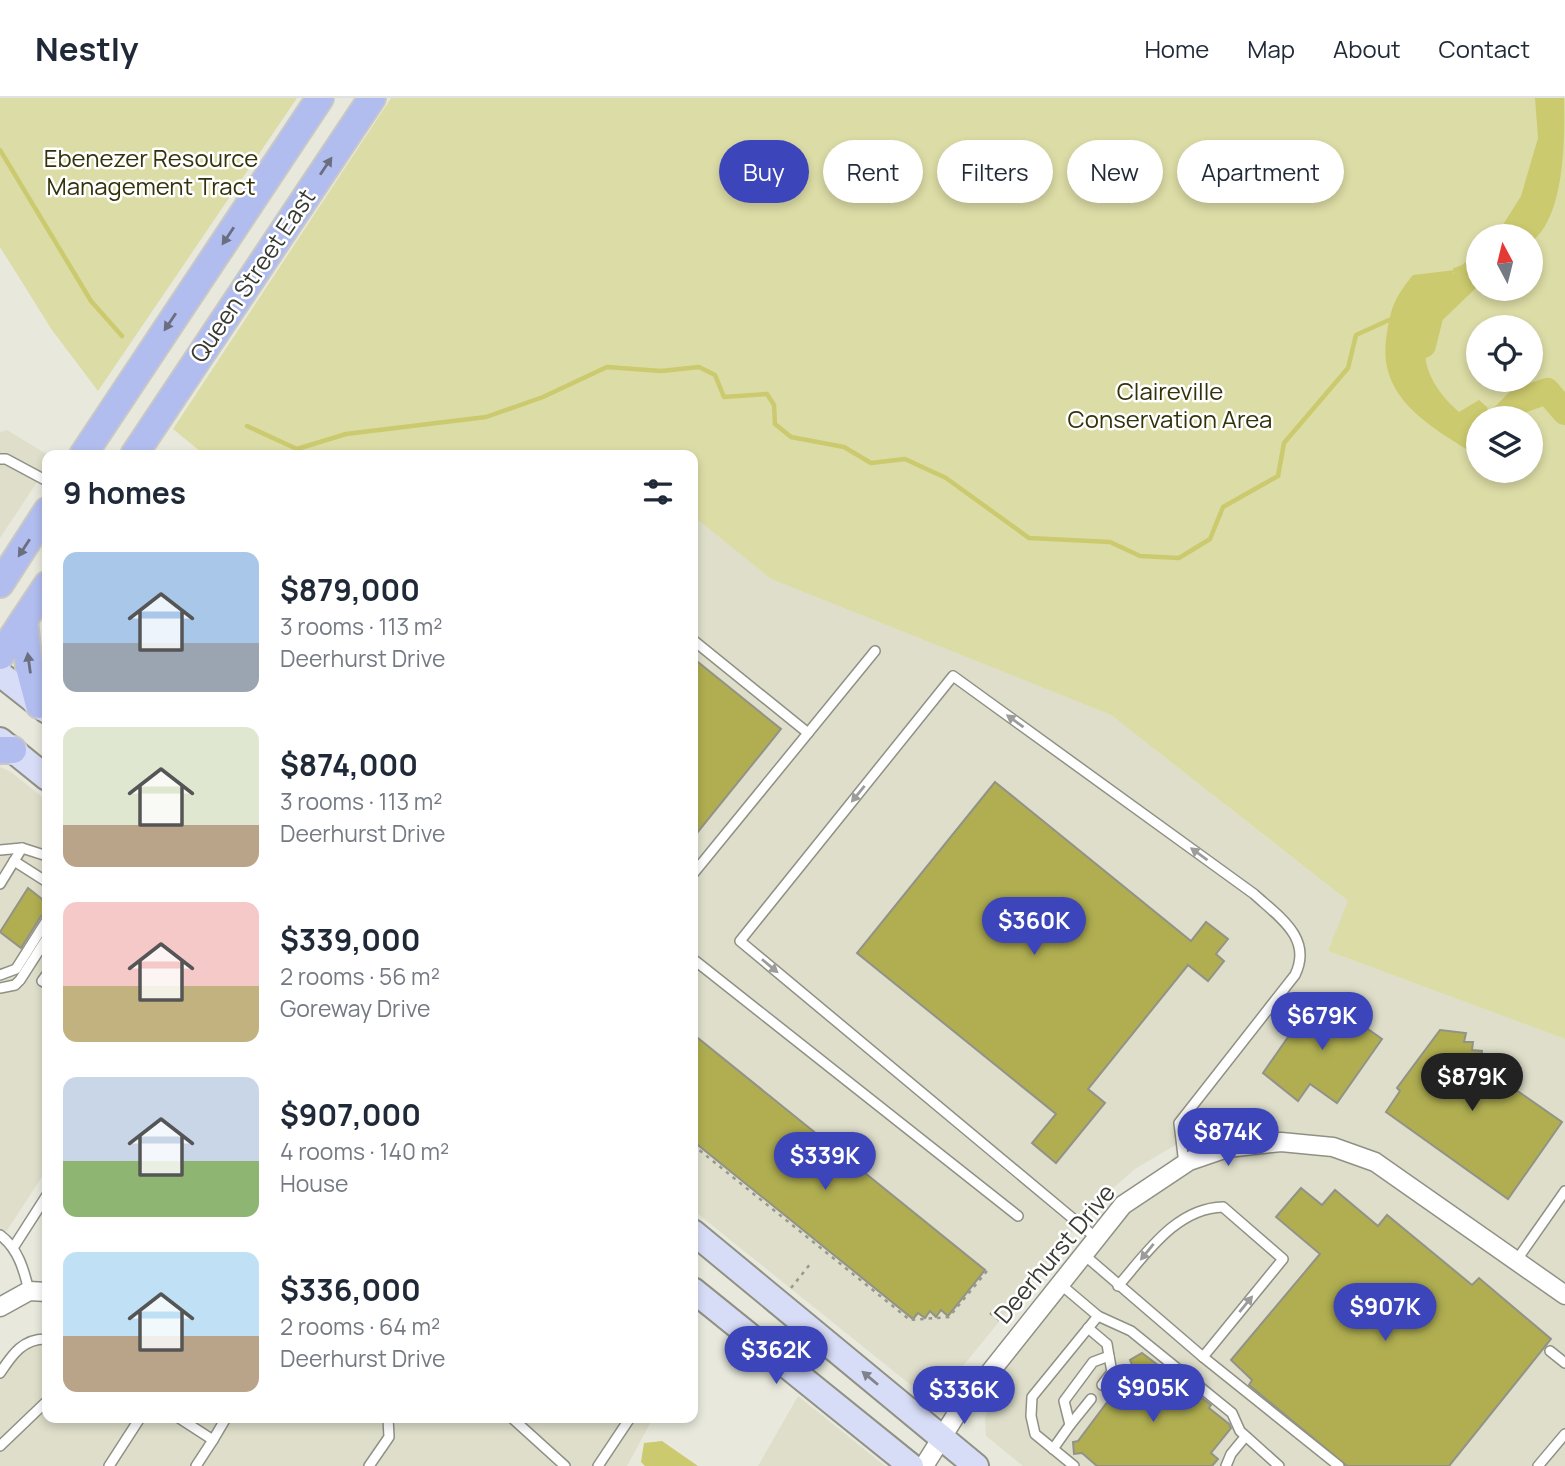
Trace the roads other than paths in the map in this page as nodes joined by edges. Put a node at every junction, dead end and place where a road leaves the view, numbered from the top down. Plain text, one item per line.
1 (320, 98) edge
2 (372, 98) edge
3 (86, 450) edge
4 (137, 450) edge
5 (0, 459) edge
6 (42, 478) edge
7 (42, 519) edge
8 (0, 584) edge
9 (42, 593) edge
10 (24, 620) junction
11 (698, 644) edge
12 (875, 651) dead end
13 (0, 656) edge
14 (0, 674) edge
15 (42, 705) edge
16 (42, 707) edge
17 (808, 733) junction
18 (4, 747) edge
19 (42, 774) edge
20 (22, 848) junction
21 (0, 850) edge
22 (42, 854) edge
23 (14, 861) junction
24 (698, 868) edge
25 (42, 879) edge
26 (0, 884) edge
27 (42, 928) edge
28 (42, 946) edge
29 (698, 963) edge
30 (0, 975) edge
31 (0, 988) edge
32 (1184, 1164) junction
33 (1565, 1191) edge
34 (42, 1203) edge
35 (1018, 1216) dead end
36 (0, 1235) edge
37 (698, 1236) edge
38 (1095, 1237) junction
39 (13, 1248) junction
40 (1082, 1254) junction
41 (1516, 1261) junction
42 (1059, 1283) junction
43 (1118, 1286) junction
44 (29, 1292) junction
45 (42, 1292) edge
46 (698, 1294) edge
47 (1565, 1295) edge
48 (0, 1307) edge
49 (1098, 1316) junction
50 (1088, 1328) junction
51 (42, 1340) edge
52 (1550, 1351) dead end
53 (1109, 1356) junction
54 (1203, 1357) junction
55 (1565, 1363) edge
56 (0, 1373) edge
57 (1102, 1385) dead end
58 (1091, 1399) dead end
59 (42, 1406) edge
60 (137, 1423) edge
61 (187, 1423) edge
62 (223, 1423) edge
63 (388, 1423) edge
64 (518, 1423) edge
65 (628, 1423) edge
66 (1070, 1425) junction
67 (1565, 1434) edge
68 (940, 1436) junction
69 (1245, 1437) junction
70 (213, 1440) junction
71 (0, 1446) edge
72 (1053, 1449) junction
73 (109, 1466) edge
74 (196, 1466) edge
75 (369, 1466) edge
76 (565, 1466) edge
77 (598, 1466) edge
78 (911, 1466) edge
79 (924, 1466) edge
80 (976, 1466) edge
81 (1074, 1466) edge
82 (1226, 1466) edge
83 (1279, 1466) edge
84 (1339, 1466) edge
85 (1538, 1466) edge

1 -> 3 main road, Queen Street East
4 -> 2 main road, Queen Street East
5 - 6 lane
7 -> 8 main road
9 - 10 main road
10 - 13 main road
15 -> 10 main road
11 - 17 lane
12 - 17 lane
14 - 16 main road
17 - 24 lane
18 - 19 main road
20 - 21 lane
20 - 22 lane
20 - 23 lane
23 - 25 lane
23 - 26 lane
27 - 30 lane
28 - 31 lane
29 - 35 lane
32 - 38 street, Deerhurst Drive
32 -> 38 lane
32 - 41 street, Deerhurst Drive
33 - 41 lane
34 - 39 lane
36 - 39 lane
68 -> 37 main road
38 - 40 street, Deerhurst Drive
39 - 44 lane
40 - 42 street, Deerhurst Drive
40 - 43 lane
41 - 47 street, Deerhurst Drive
42 - 49 lane
42 - 68 street, Deerhurst Drive
43 - 54 lane
54 -> 43 lane
44 - 45 street
44 - 48 street
46 - 78 main road
49 - 50 lane
49 - 69 lane
50 - 53 lane
50 - 72 lane
51 - 56 lane
52 - 55 lane
53 - 57 lane
53 - 66 lane
54 - 84 lane
58 - 66 lane
59 - 71 lane
60 - 73 lane
61 - 70 lane
62 - 70 lane
63 - 75 lane
64 - 76 lane
65 - 77 lane
66 - 72 lane
67 - 85 lane
68 - 79 street, Deerhurst Drive
68 - 80 main road
69 - 82 lane
69 - 83 lane
70 - 74 lane
72 - 81 lane

